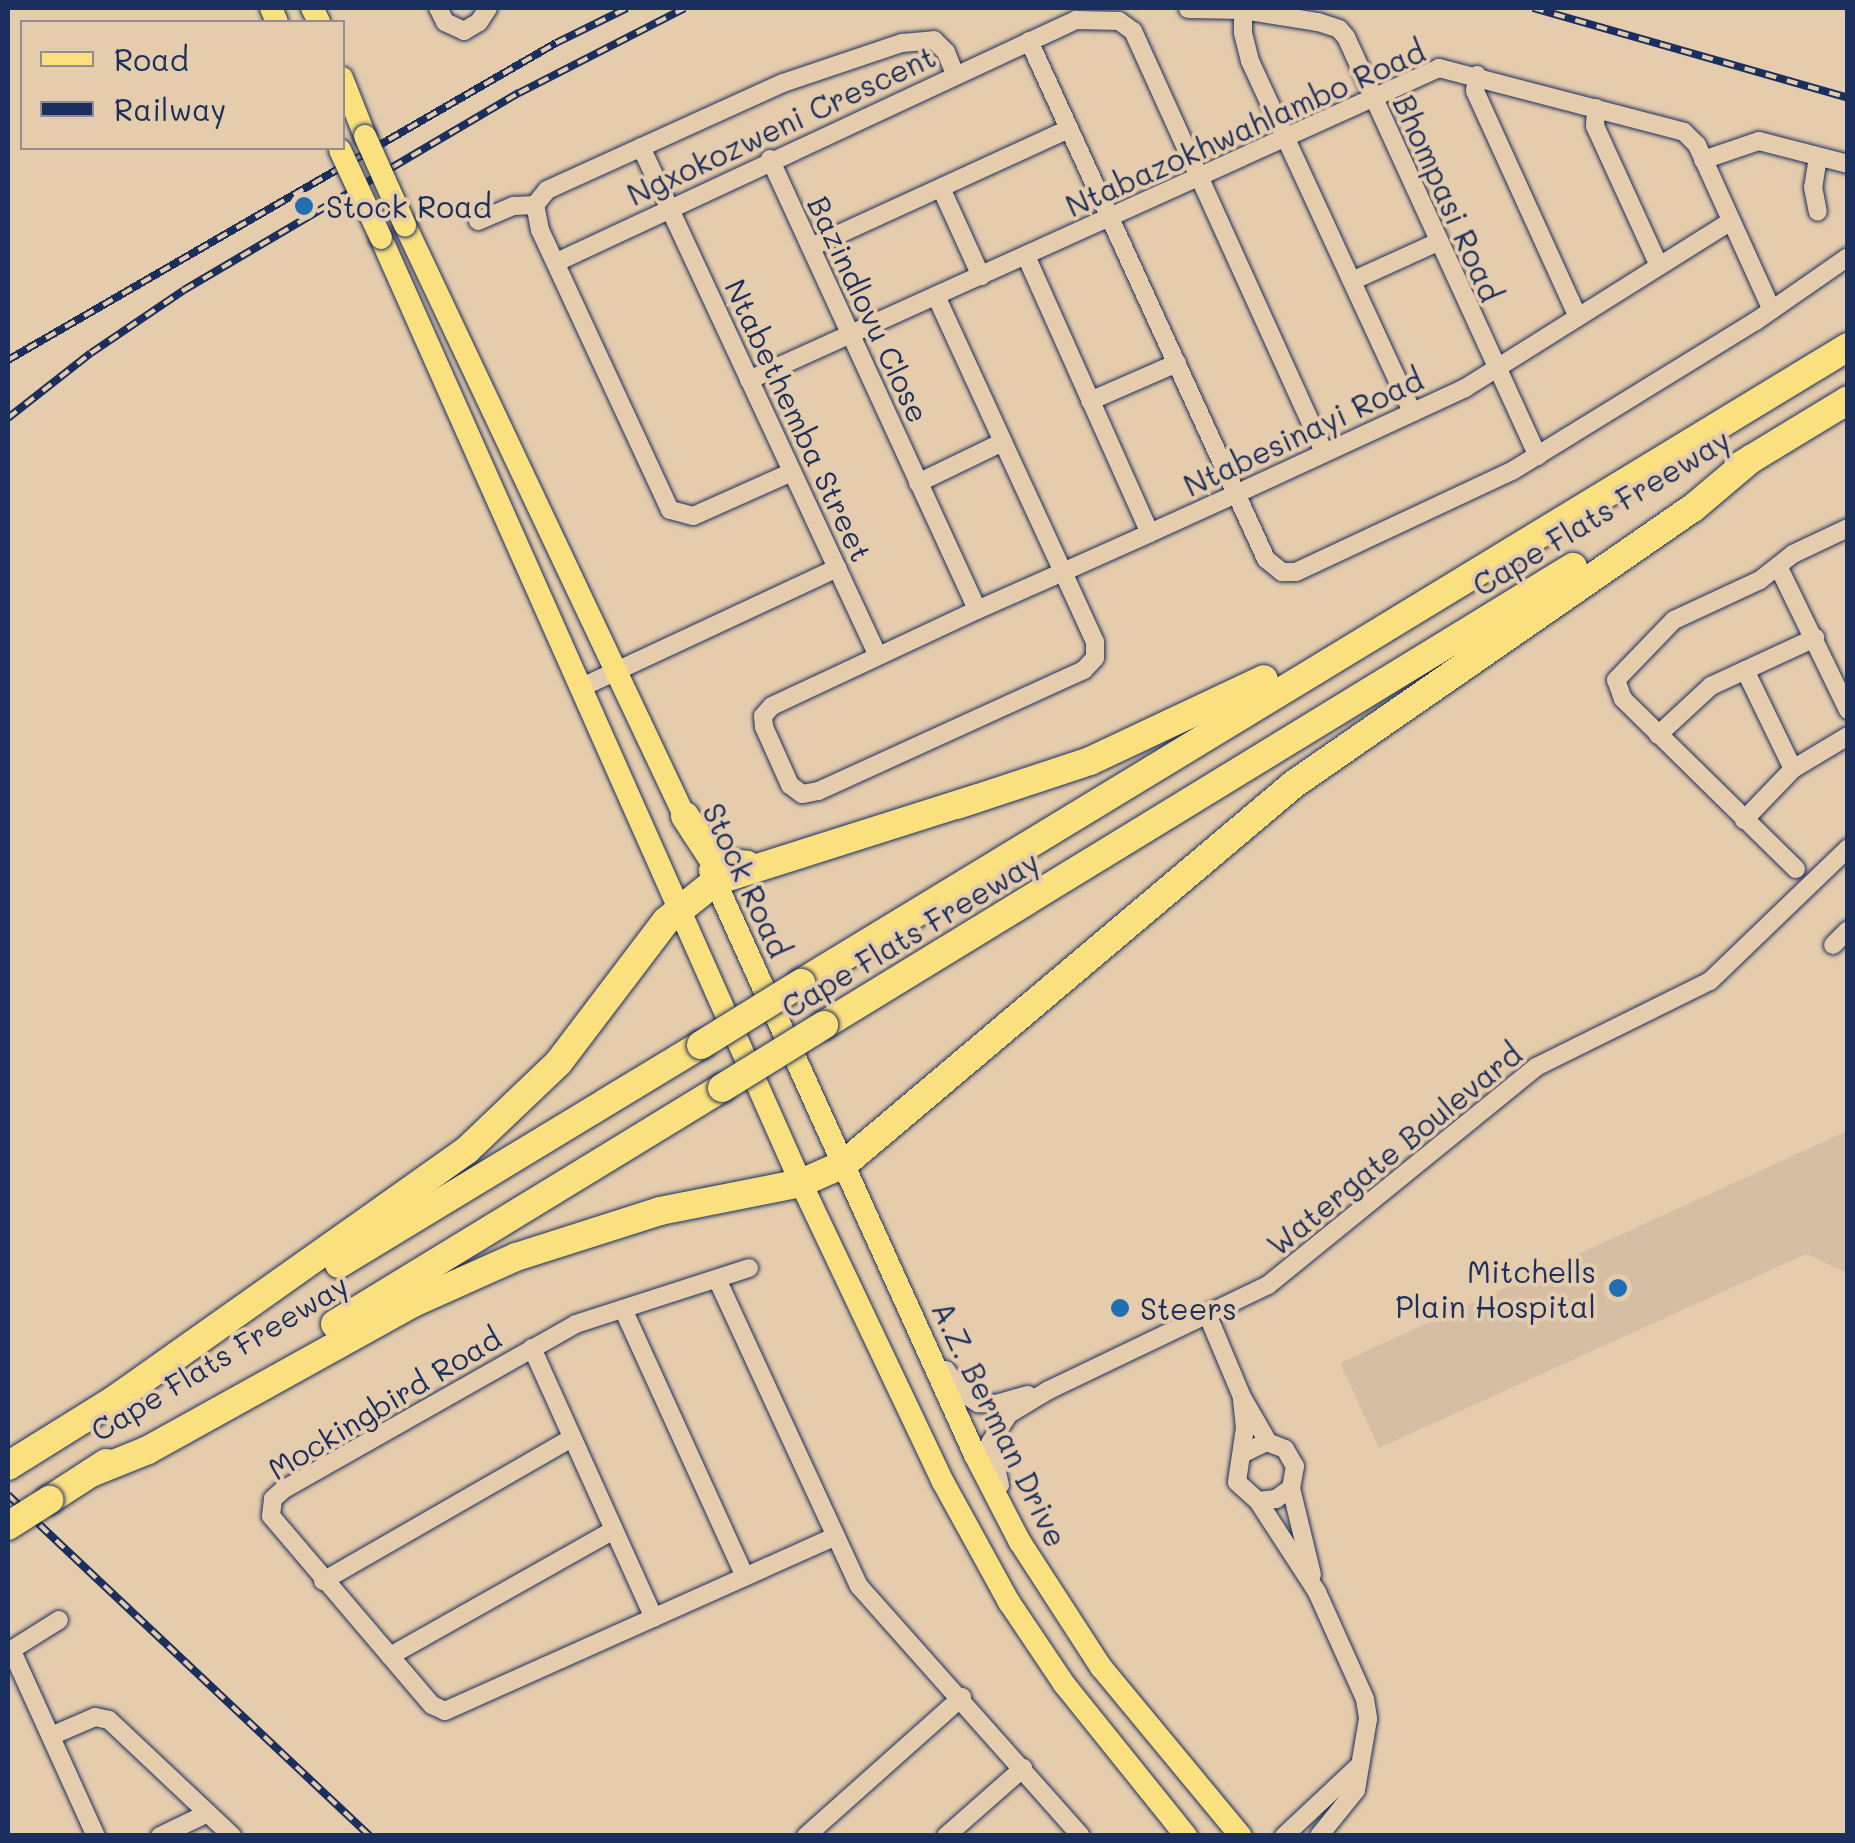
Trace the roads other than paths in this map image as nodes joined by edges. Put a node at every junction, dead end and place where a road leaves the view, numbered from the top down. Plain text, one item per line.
1 (438, 8) edge
2 (488, 8) edge
3 (1188, 10) edge
4 (1244, 10) junction
5 (1029, 41) junction
6 (956, 74) junction
7 (1477, 76) junction
8 (345, 86) edge
9 (1373, 98) junction
10 (1596, 108) junction
11 (1070, 129) junction
12 (1286, 137) junction
13 (642, 147) junction
14 (340, 150) edge
15 (1818, 156) junction
16 (770, 159) junction
17 (1703, 160) junction
18 (1848, 164) edge
19 (1198, 178) junction
20 (941, 188) junction
21 (535, 205) junction
22 (670, 207) junction
23 (1818, 212) dead end
24 (1110, 218) junction
25 (478, 221) dead end
26 (1731, 221) junction
27 (1438, 242) junction
28 (811, 248) junction
29 (1026, 256) junction
30 (1848, 256) edge
31 (557, 262) junction
32 (1659, 266) junction
33 (981, 276) junction
34 (1352, 281) junction
35 (936, 296) junction
36 (1772, 310) junction
37 (1578, 316) junction
38 (850, 334) junction
39 (1848, 347) edge
40 (1177, 363) junction
41 (1497, 370) junction
42 (749, 380) junction
43 (1848, 400) edge
44 (1090, 401) junction
45 (1412, 412) junction
46 (1003, 442) junction
47 (1324, 454) junction
48 (1538, 456) junction
49 (1752, 459) junction
50 (792, 472) junction
51 (918, 483) junction
52 (1236, 494) junction
53 (1847, 531) edge
54 (1150, 533) junction
55 (836, 568) junction
56 (1779, 568) junction
57 (1063, 572) junction
58 (1417, 605) junction
59 (977, 610) junction
60 (1815, 638) junction
61 (878, 656) junction
62 (618, 670) junction
63 (1745, 670) junction
64 (580, 688) junction
65 (1848, 710) edge
66 (1658, 736) junction
67 (1848, 736) edge
68 (1793, 770) junction
69 (975, 799) junction
70 (685, 816) junction
71 (1744, 820) junction
72 (1848, 848) edge
73 (1796, 869) dead end
74 (716, 881) junction
75 (680, 908) junction
76 (1848, 930) edge
77 (1832, 945) dead end
78 (768, 1108) junction
79 (844, 1164) junction
80 (801, 1183) junction
81 (750, 1268) dead end
82 (717, 1279) junction
83 (902, 1291) junction
84 (623, 1309) junction
85 (1208, 1316) junction
86 (532, 1348) junction
87 (1049, 1390) junction
88 (1242, 1397) junction
89 (107, 1404) junction
90 (572, 1438) junction
91 (1268, 1442) junction
92 (1242, 1454) junction
93 (10, 1465) edge
94 (91, 1472) junction
95 (1291, 1488) junction
96 (1258, 1500) junction
97 (8, 1526) edge
98 (614, 1530) junction
99 (834, 1537) junction
100 (1020, 1542) junction
101 (745, 1578) junction
102 (324, 1581) junction
103 (1316, 1592) junction
104 (654, 1618) junction
105 (59, 1620) dead end
106 (10, 1651) edge
107 (390, 1656) junction
108 (962, 1697) junction
109 (51, 1736) junction
110 (1360, 1764) junction
111 (1023, 1768) junction
112 (208, 1814) junction
113 (96, 1836) edge
114 (160, 1836) edge
115 (232, 1836) edge
116 (806, 1836) edge
117 (946, 1836) edge
118 (1080, 1836) edge
119 (1186, 1836) edge
120 (1241, 1836) edge
121 (1284, 1836) edge
122 (1319, 1836) edge

1 - 2 street
3 - 4 street, Bhompasi Road
4 - 9 street, Bhompasi Road
4 - 12 street
5 - 6 street, Ngxokozweni Crescent
5 - 11 street
5 - 19 street, Ngxokozweni Crescent
6 - 13 street
6 - 16 street, Ngxokozweni Crescent
7 - 9 street, Ntabazokhwahlambo Road
7 - 10 street, Ntabazokhwahlambo Road
7 - 37 street
8 - 62 main road, Stock Road, bridge
9 - 12 street, Ntabazokhwahlambo Road
9 - 27 street, Bhompasi Road
10 - 17 street, Ntabazokhwahlambo Road
10 - 32 street
11 - 20 street
11 - 24 street
12 - 19 street, Ntabazokhwahlambo Road
12 - 34 street
13 - 21 street
13 - 22 street, Ntabethemba Street
14 - 64 main road, bridge
15 - 17 street
15 - 18 street
15 - 23 street
16 - 22 street, Ngxokozweni Crescent
16 - 28 street, Bazindlovu Close
17 - 26 street, Ntabazokhwahlambo Road
19 - 24 street, Ntabazokhwahlambo Road
19 - 47 street
20 - 28 street
20 - 33 street
21 - 25 street
21 - 31 street
22 - 31 street, Ngxokozweni Crescent
22 - 42 street, Ntabethemba Street
24 - 29 street, Ntabazokhwahlambo Road
24 - 40 street
26 - 32 street, Ntabesinayi Road
26 - 36 street, Ntabazokhwahlambo Road
27 - 34 street
27 - 41 street, Bhompasi Road
28 - 38 street, Bazindlovu Close
29 - 33 street, Ntabazokhwahlambo Road
29 - 44 street
30 - 36 street
31 - 50 street
32 - 37 street, Ntabesinayi Road
33 - 35 street, Ntabazokhwahlambo Road
34 - 45 street
35 - 38 street, Ntabazokhwahlambo Road
35 - 46 street
36 - 48 street
37 - 41 street, Ntabesinayi Road
38 - 42 street, Ntabazokhwahlambo Road
38 - 51 street, Bazindlovu Close
39 - 58 highway, Cape Flats Freeway
40 - 44 street
40 - 52 street
41 - 45 street, Ntabesinayi Road
41 - 48 street, Bhompasi Road
42 - 50 street, Ntabethemba Street
43 - 49 highway, Cape Flats Freeway
44 - 54 street
45 - 47 street, Ntabesinayi Road
46 - 51 street
46 - 57 street
47 - 52 street, Ntabesinayi Road
48 - 52 street
49 - 79 highway
49 - 94 highway, Cape Flats Freeway, bridge
50 - 55 street, Ntabethemba Street
51 - 59 street, Bazindlovu Close
52 - 54 street, Ntabesinayi Road
53 - 56 street
54 - 57 street, Ntabesinayi Road
55 - 61 street, Ntabethemba Street
55 - 62 street
56 - 60 street
56 - 66 street
57 - 59 street, Ntabesinayi Road
57 - 61 street, Ntabesinayi Road
58 - 69 highway
58 - 89 highway, Cape Flats Freeway, bridge
59 - 61 street, Ntabesinayi Road
60 - 63 street
60 - 65 street
62 - 64 street
62 - 70 main road, Stock Road
63 - 66 street
63 - 68 street
64 - 75 main road
66 - 71 street
67 - 68 street
68 - 71 street
69 - 70 highway
69 - 74 highway
70 - 74 main road, Stock Road
71 - 73 street
72 - 85 street, Watergate Boulevard
74 - 75 highway
74 - 78 main road
74 - 79 main road, Stock Road
75 - 78 main road
75 - 89 highway
76 - 77 street
78 - 80 main road
79 - 80 highway
79 - 83 main road, A.Z. Berman Drive
80 - 94 highway
80 - 119 main road
81 - 82 street, Mockingbird Road
82 - 84 street, Mockingbird Road
82 - 99 street
83 - 87 street, Watergate Boulevard
83 - 100 main road, A.Z. Berman Drive
84 - 86 street, Mockingbird Road
84 - 101 street
85 - 87 street, Watergate Boulevard
85 - 88 street
86 - 90 street
86 - 102 street, Mockingbird Road
87 - 100 street, Watergate Boulevard
88 - 91 street
88 - 92 street
89 - 93 highway, Cape Flats Freeway
90 - 98 street
90 - 102 street
91 - 92 street
91 - 95 street
92 - 96 street
94 - 97 highway, Cape Flats Freeway, bridge
95 - 96 street
95 - 103 street
96 - 103 street
98 - 104 street
98 - 107 street
99 - 101 street
99 - 108 street
100 - 120 main road, A.Z. Berman Drive
101 - 104 street
102 - 107 street, Mockingbird Road
103 - 110 street
104 - 107 street, Mockingbird Road
105 - 106 street
106 - 109 street
108 - 111 street
108 - 116 street
109 - 112 street
109 - 113 street
110 - 121 street
110 - 122 street
111 - 117 street
111 - 118 street
112 - 114 street
112 - 115 street

